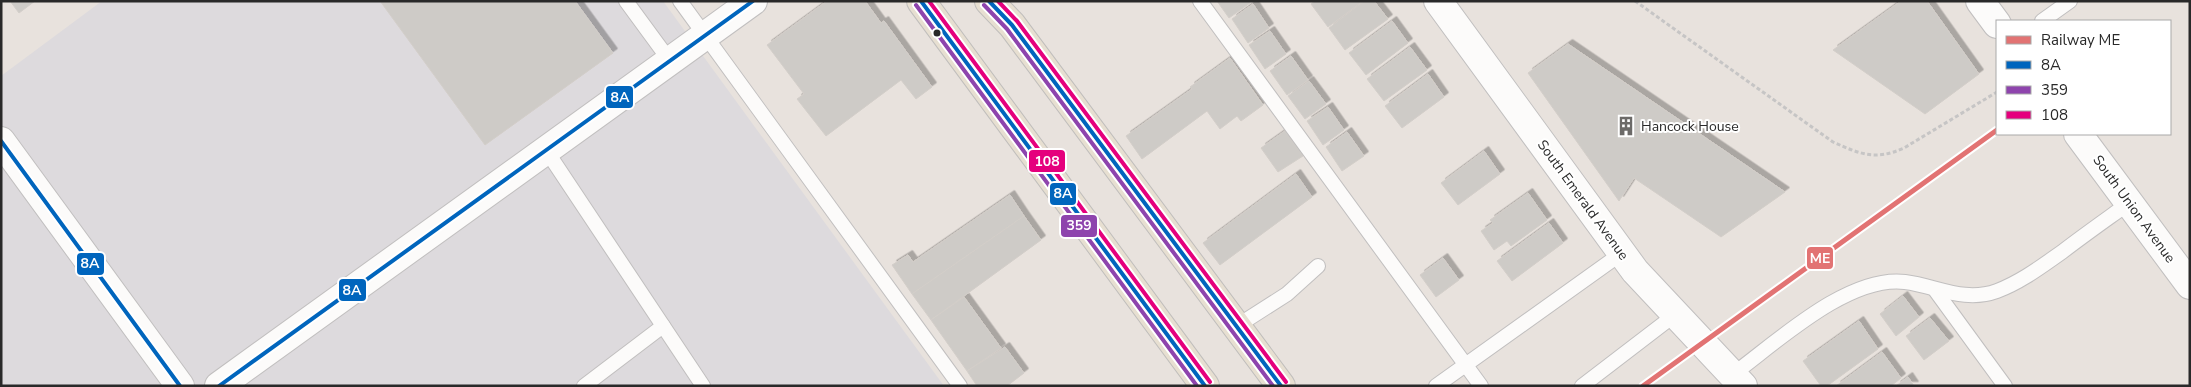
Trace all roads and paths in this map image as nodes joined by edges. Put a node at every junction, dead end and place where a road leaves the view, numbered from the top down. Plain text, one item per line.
1 (626, 1) edge
2 (680, 1) edge
3 (753, 1) edge
4 (921, 1) edge
5 (989, 1) edge
6 (1200, 1) edge
7 (1438, 1) edge
8 (1635, 1) edge
9 (1980, 1) edge
10 (2070, 1) edge
11 (2043, 20) edge
12 (1996, 23) edge
13 (705, 35) junction
14 (670, 61) junction
15 (1996, 93) edge
16 (2079, 135) edge
17 (1, 141) edge
18 (546, 150) junction
19 (2129, 203) junction
20 (1622, 253) junction
21 (1318, 266) dead end
22 (2190, 285) edge
23 (1935, 290) junction
24 (1676, 314) junction
25 (663, 326) junction
26 (1236, 326) junction
27 (1465, 365) junction
28 (1738, 380) edge
29 (180, 386) edge
30 (219, 386) edge
31 (584, 386) edge
32 (703, 386) edge
33 (960, 386) edge
34 (1205, 386) edge
35 (1281, 386) edge
36 (1436, 386) edge
37 (1480, 386) edge
38 (1582, 386) edge
39 (2005, 386) edge

1 - 14 lane
2 - 13 lane
3 - 13 street
4 - 34 main road
5 - 26 main road
6 - 27 lane
7 - 20 street, South Emerald Avenue
8 - 15 path
9 - 12 street
10 - 11 lane
13 - 14 street
13 - 33 lane
14 - 18 street
16 - 19 street, South Union Avenue
17 - 29 street
18 - 25 lane
18 - 30 street
19 - 22 street, South Union Avenue
19 - 23 lane
20 - 24 street, South Emerald Avenue
20 - 27 lane
21 - 26 lane
23 - 28 lane
23 - 39 lane
24 - 28 street, South Emerald Avenue
24 - 38 lane
25 - 31 lane
25 - 32 lane
26 - 35 main road
27 - 36 lane
27 - 37 lane

